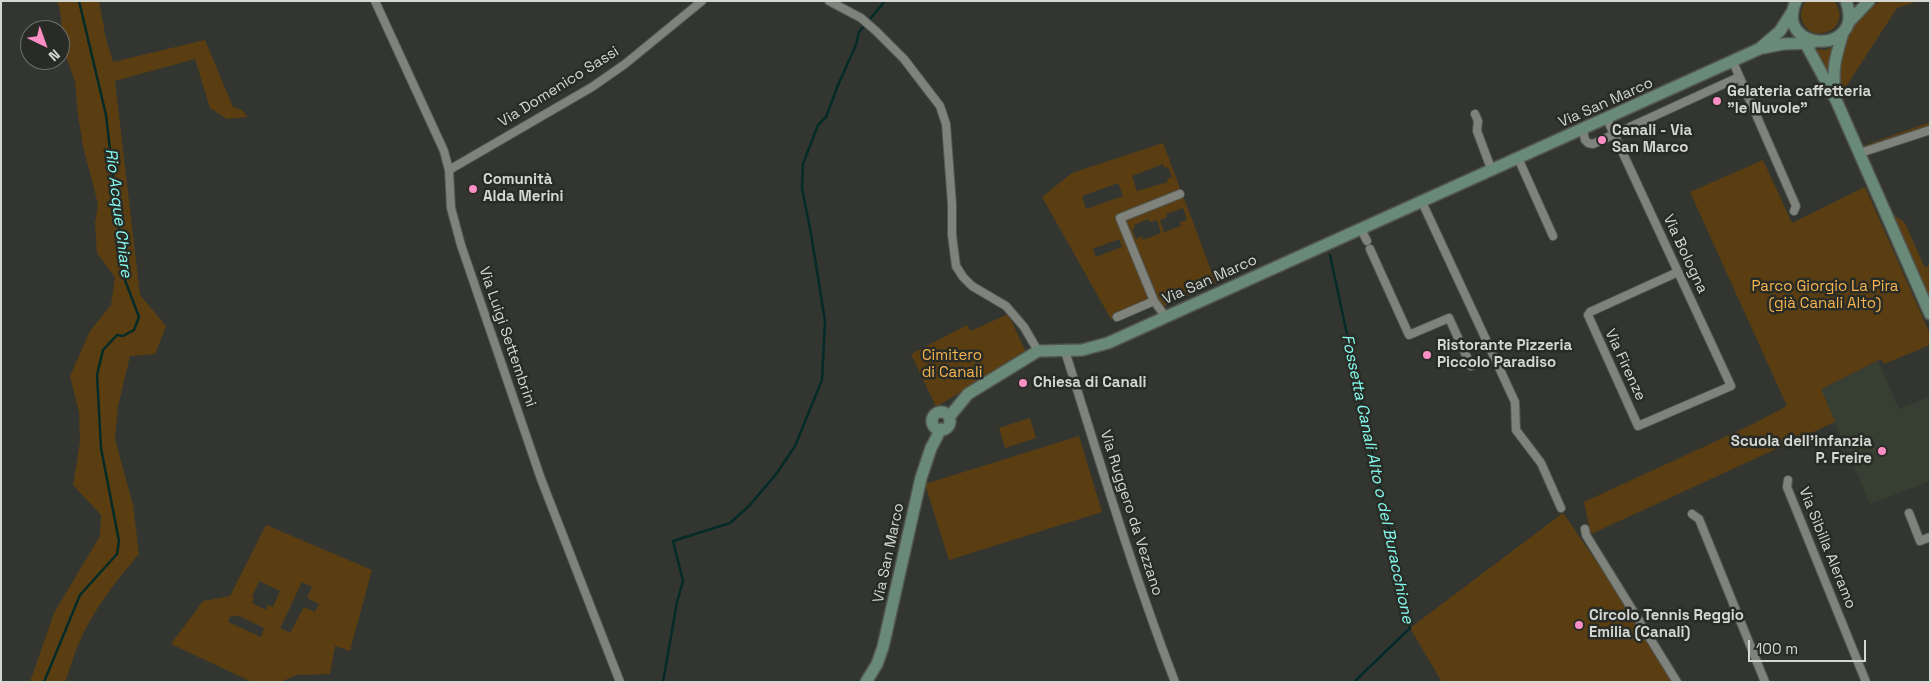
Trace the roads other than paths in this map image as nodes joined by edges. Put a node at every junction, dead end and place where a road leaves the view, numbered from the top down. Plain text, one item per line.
1 (375, 1) edge
2 (702, 1) edge
3 (829, 1) edge
4 (1846, 1) edge
5 (1869, 1) edge
6 (1793, 6) edge
7 (1845, 27) junction
8 (1808, 40) junction
9 (1759, 49) junction
10 (1733, 62) junction
11 (1740, 77) junction
12 (1836, 100) junction
13 (1475, 114) dead end
14 (1607, 119) junction
15 (1583, 130) junction
16 (1930, 130) edge
17 (1615, 134) junction
18 (1860, 153) junction
19 (1518, 158) junction
20 (449, 170) junction
21 (1492, 171) junction
22 (1180, 194) dead end
23 (1422, 202) junction
24 (1794, 211) dead end
25 (1361, 229) junction
26 (1553, 236) dead end
27 (1367, 241) dead end
28 (1370, 249) dead end
29 (1678, 272) junction
30 (1154, 301) junction
31 (1930, 314) edge
32 (1165, 316) junction
33 (1117, 317) dead end
34 (1038, 351) junction
35 (1065, 351) junction
36 (1471, 366) dead end
37 (1731, 386) joint
38 (1788, 480) dead end
39 (1562, 508) dead end
40 (1909, 512) dead end
41 (1692, 514) dead end
42 (1585, 529) dead end
43 (1930, 537) edge
44 (620, 682) edge
45 (866, 682) edge
46 (1175, 682) edge
47 (1677, 682) edge
48 (1765, 682) edge
49 (1866, 682) edge

1 - 20 street, Via Luigi Settembrini
2 - 20 street, Via Domenico Sassi
3 - 34 street
4 - 7 street
5 - 7 street
6 - 8 street
6 - 9 street, Via San Marco
7 - 8 street
7 - 12 street
8 - 9 street, Via San Marco
8 - 12 street
9 - 10 street, Via San Marco
10 - 11 street
10 - 14 street, Via San Marco
11 - 17 street
11 - 24 street
12 - 18 street
13 - 21 street
14 - 15 street, Via San Marco
14 - 17 street, Via Bologna
15 - 17 street
15 - 19 street, Via San Marco
16 - 18 street
17 - 29 street, Via Bologna
18 - 31 street
19 - 21 street, Via San Marco
19 - 26 street
20 - 44 street, Via Luigi Settembrini
21 - 23 street, Via San Marco
22 - 30 street
23 - 25 street, Via San Marco
23 - 39 street
25 - 27 street
25 - 32 street, Via San Marco
28 - 36 street
29 - 37 street, Via Bologna
29 - 37 street, Via Firenze
30 - 32 street
30 - 33 street
32 - 35 street, Via San Marco
34 - 35 street, Via San Marco
34 - 45 street, Via San Marco
35 - 46 street, Via Ruggero da Vezzano
38 - 49 street, Via Sibilla Aleramo
40 - 43 street
41 - 48 street
42 - 47 street

